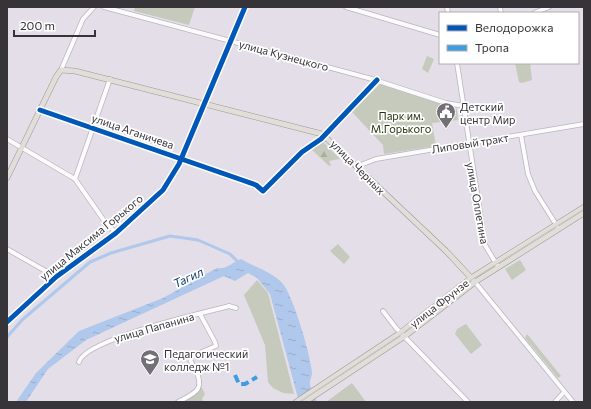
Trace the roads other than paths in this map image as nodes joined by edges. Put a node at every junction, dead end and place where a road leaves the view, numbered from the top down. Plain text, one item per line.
1 (94, 7) edge
2 (104, 7) edge
3 (245, 7) edge
4 (346, 7) edge
5 (549, 7) edge
6 (536, 12) edge
7 (439, 35) edge
8 (232, 40) junction
9 (457, 64) edge
10 (61, 70) junction
11 (110, 79) junction
12 (377, 80) junction
13 (204, 103) junction
14 (464, 106) junction
15 (40, 110) junction
16 (584, 124) edge
17 (93, 128) junction
18 (324, 135) junction
19 (521, 135) junction
20 (7, 139) edge
21 (469, 144) junction
22 (22, 147) junction
23 (182, 158) junction
24 (358, 166) junction
25 (7, 178) edge
26 (76, 179) junction
27 (584, 207) edge
28 (584, 213) edge
29 (558, 227) junction
30 (116, 233) junction
31 (7, 249) edge
32 (497, 265) junction
33 (56, 277) junction
34 (473, 280) junction
35 (236, 308) dead end
36 (383, 311) dead end
37 (200, 314) junction
38 (7, 322) edge
39 (403, 335) junction
40 (79, 362) dead end
41 (324, 386) junction
42 (564, 392) junction
43 (178, 402) edge
44 (296, 402) edge
45 (305, 402) edge
46 (468, 402) edge
47 (555, 402) edge
48 (573, 402) edge

1 - 10 street
2 - 8 street, улица Кузнецкого
3 - 8 street, улица Максима Горького
4 - 7 street
5 - 6 street
8 - 12 street, улица Кузнецкого
8 - 13 street, улица Максима Горького
9 - 14 street, улица Оплетина
10 - 11 main road, улица Черных
10 - 15 main road
11 - 13 main road, улица Черных
11 - 17 street
12 - 14 street, улица Кузнецкого
12 - 18 street
13 - 18 main road, улица Черных
13 - 23 street, улица Максима Горького
14 - 21 street, улица Оплетина
15 - 17 street, улица Аганичева
15 - 22 main road
16 - 19 street, Липовый тракт
17 - 23 street, улица Аганичева
17 - 26 street
18 - 23 street, улица Аганичева
18 - 24 main road, улица Черных
19 - 21 street, Липовый тракт
19 - 29 street
20 - 22 street
21 - 24 street, Липовый тракт
21 - 32 street, улица Оплетина
22 - 25 main road
22 - 26 street
23 - 30 street, улица Максима Горького
24 - 34 main road, улица Черных
26 - 30 street
27 - 29 main road, улица Фрунзе
28 - 29 main road, улица Фрунзе
29 - 32 main road, улица Фрунзе
30 - 33 street, улица Максима Горького
31 - 33 street
32 - 34 main road, улица Фрунзе
33 - 38 street, улица Максима Горького
34 - 39 main road, улица Фрунзе
34 - 42 street, улица Черных
35 - 37 street, улица Папанина
36 - 39 street
37 - 40 street, улица Папанина
37 - 43 street
39 - 41 main road, улица Фрунзе
39 - 46 street
41 - 44 main road, улица Фрунзе
41 - 45 main road, улица Фрунзе
42 - 47 street
42 - 48 street, улица Черных

